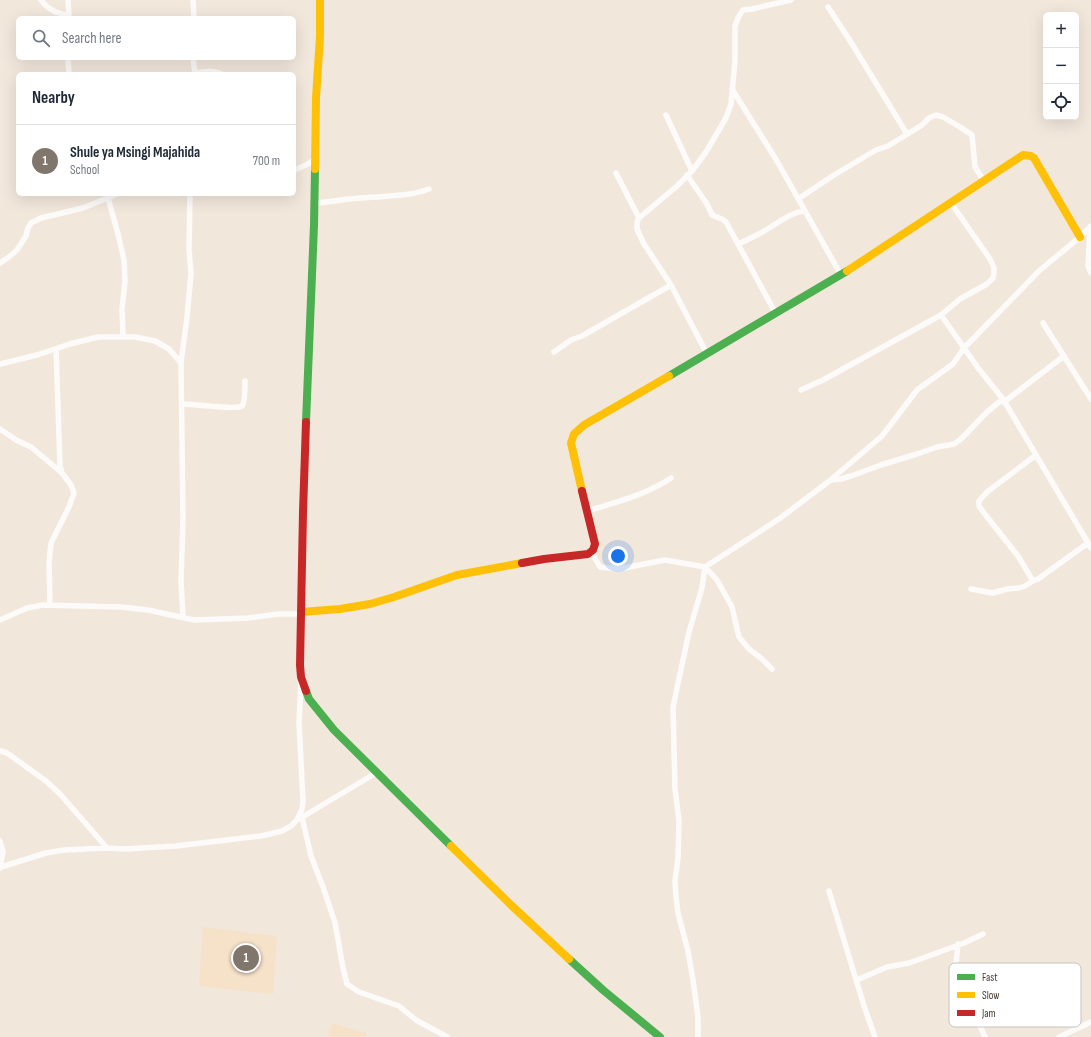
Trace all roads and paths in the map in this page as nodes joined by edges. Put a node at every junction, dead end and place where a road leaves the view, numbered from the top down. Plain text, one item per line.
1 (41, 0) edge
2 (68, 0) edge
3 (194, 0) edge
4 (320, 0) edge
5 (791, 0) edge
6 (828, 7) dead end
7 (66, 16) edge
8 (69, 16) edge
9 (194, 16) edge
10 (68, 60) edge
11 (193, 60) edge
12 (69, 72) edge
13 (194, 72) edge
14 (732, 89) junction
15 (666, 115) dead end
16 (907, 134) junction
17 (315, 160) junction
18 (296, 169) edge
19 (616, 173) dead end
20 (690, 173) junction
21 (984, 181) junction
22 (429, 189) dead end
23 (108, 196) edge
24 (190, 196) edge
25 (798, 199) junction
26 (315, 203) junction
27 (951, 203) junction
28 (804, 211) junction
29 (639, 218) junction
30 (1091, 227) edge
31 (1080, 237) junction
32 (738, 244) junction
33 (0, 263) edge
34 (1091, 273) edge
35 (840, 275) junction
36 (671, 285) junction
37 (776, 314) junction
38 (941, 315) junction
39 (1043, 323) dead end
40 (123, 336) junction
41 (964, 348) junction
42 (56, 349) junction
43 (554, 352) dead end
44 (707, 354) junction
45 (1064, 356) junction
46 (181, 363) junction
47 (0, 364) edge
48 (245, 382) dead end
49 (801, 390) dead end
50 (1091, 399) edge
51 (1003, 401) junction
52 (182, 404) junction
53 (0, 429) edge
54 (1036, 455) junction
55 (62, 473) junction
56 (671, 478) dead end
57 (831, 480) junction
58 (588, 511) junction
59 (1089, 546) edge
60 (592, 552) junction
61 (705, 567) junction
62 (1033, 580) junction
63 (971, 589) dead end
64 (50, 605) junction
65 (301, 613) junction
66 (183, 617) junction
67 (0, 620) edge
68 (772, 669) dead end
69 (301, 677) junction
70 (0, 751) edge
71 (376, 773) junction
72 (299, 818) junction
73 (0, 840) edge
74 (107, 848) junction
75 (0, 868) edge
76 (829, 891) dead end
77 (983, 934) dead end
78 (958, 944) junction
79 (956, 963) edge
80 (857, 980) junction
81 (1091, 1022) edge
82 (980, 1027) edge
83 (1080, 1027) edge
84 (1081, 1027) edge
85 (447, 1037) edge
86 (660, 1037) edge
87 (698, 1037) edge
88 (875, 1037) edge
89 (985, 1037) edge
90 (1059, 1037) edge

1 - 7 street
2 - 8 street
3 - 9 street
4 - 17 street
5 - 14 street
6 - 16 street
10 - 12 street
11 - 13 street
14 - 20 street
14 - 25 street
15 - 20 street
16 - 21 street
16 - 25 street
17 - 18 street
17 - 26 street
19 - 29 street
20 - 29 street
20 - 32 street
21 - 27 street
21 - 31 street
22 - 26 street
23 - 33 street
23 - 40 street
24 - 46 street
25 - 28 street
26 - 65 street
27 - 35 street
27 - 38 street
28 - 32 street
28 - 35 street
29 - 36 street
30 - 31 street
30 - 34 street
31 - 41 street
32 - 37 street
35 - 37 street
36 - 43 street
36 - 44 street
37 - 44 street
38 - 41 street
38 - 49 street
39 - 45 street
40 - 42 street
40 - 46 street
41 - 51 street
41 - 57 street
42 - 47 street
42 - 55 street
44 - 58 street
45 - 50 street
45 - 51 street
46 - 52 street
48 - 52 street
51 - 54 street
51 - 57 street
52 - 66 street
53 - 55 street
54 - 59 street
54 - 62 street
55 - 64 street
56 - 58 street
57 - 61 street
58 - 60 street
59 - 62 street
60 - 61 street
60 - 65 street
61 - 68 street
61 - 87 street
62 - 63 street
64 - 66 street
64 - 67 street
65 - 66 street
65 - 69 street
69 - 71 street
69 - 72 street
70 - 74 street
71 - 72 street
71 - 86 street
72 - 74 street
72 - 85 street
73 - 75 street
74 - 75 street
76 - 80 street
77 - 78 street
78 - 79 street
78 - 80 street
80 - 88 street
81 - 84 street
82 - 89 street
83 - 90 street

